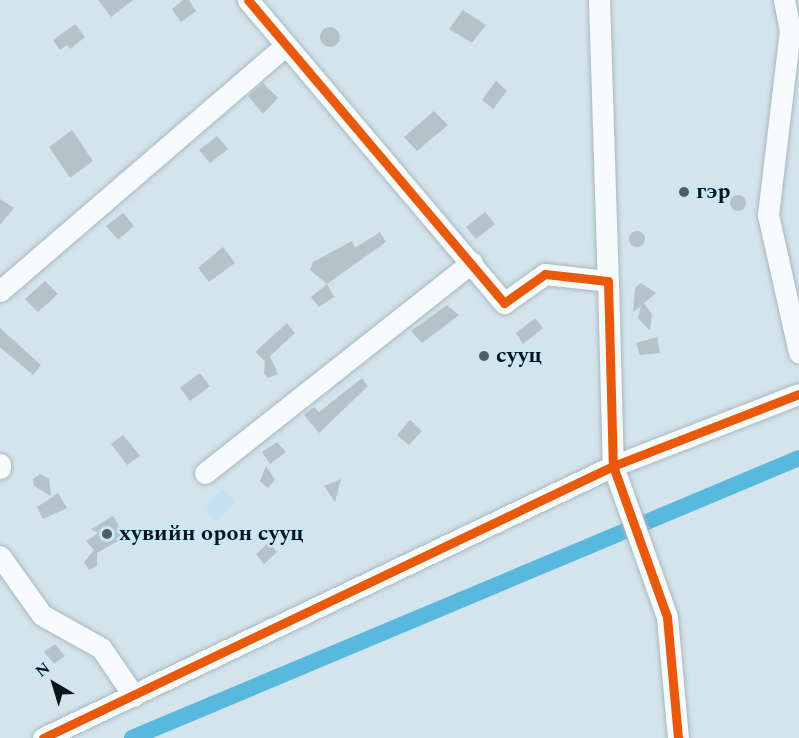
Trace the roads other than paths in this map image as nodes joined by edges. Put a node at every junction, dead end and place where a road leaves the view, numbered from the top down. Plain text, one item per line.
1 (248, 0) edge
2 (600, 0) edge
3 (784, 0) edge
4 (284, 47) junction
5 (472, 262) junction
6 (608, 281) junction
7 (0, 291) edge
8 (799, 353) edge
9 (799, 394) edge
10 (613, 466) junction
11 (205, 473) dead end
12 (0, 556) edge
13 (134, 696) junction
14 (43, 738) edge
15 (678, 738) edge

1 - 4 street
2 - 6 street
3 - 8 street
4 - 5 street
4 - 7 street
5 - 6 street
5 - 11 street
6 - 10 street
9 - 10 street
10 - 13 street
10 - 15 street
12 - 13 street
13 - 14 street

